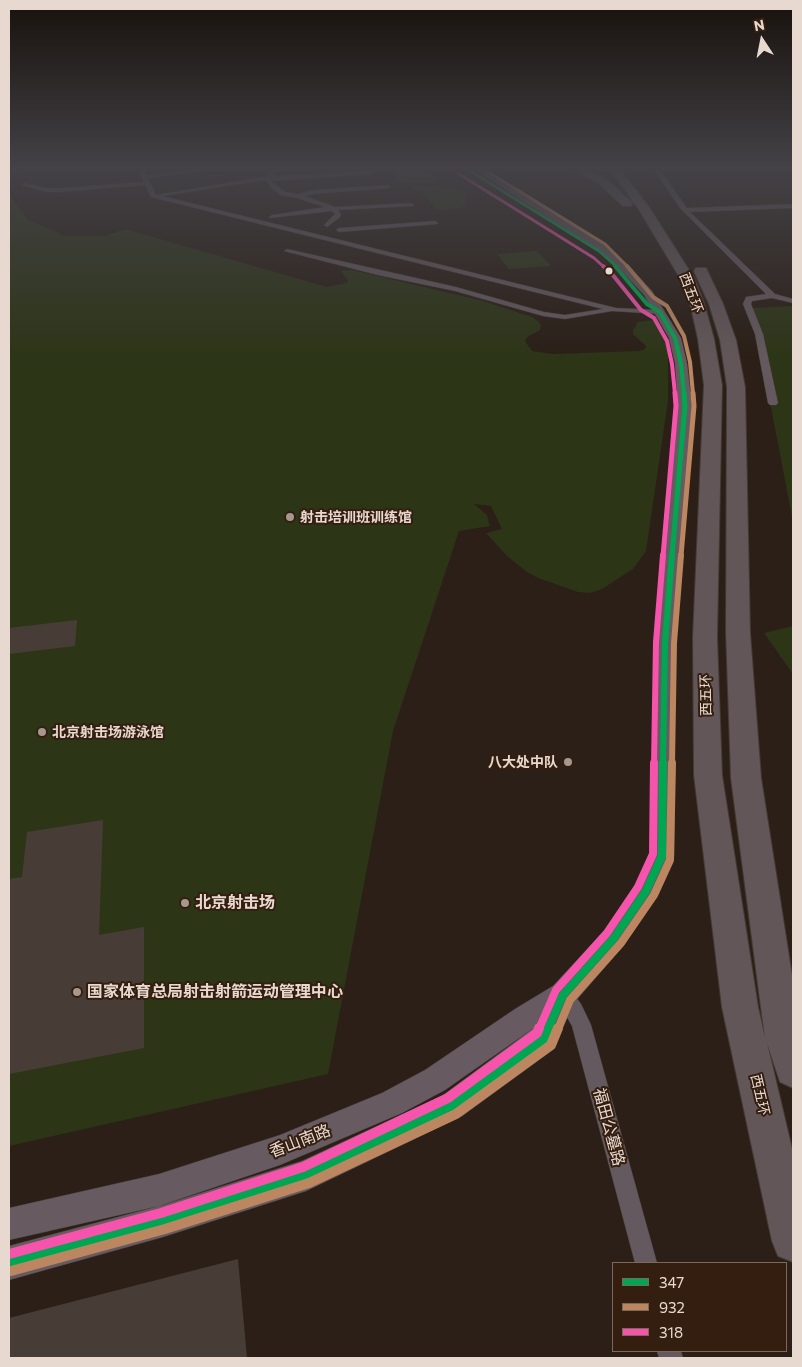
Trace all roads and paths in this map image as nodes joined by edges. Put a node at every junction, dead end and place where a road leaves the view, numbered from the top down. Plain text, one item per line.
1 (293, 231) edge
2 (335, 231) edge
3 (362, 231) edge
4 (567, 231) edge
5 (575, 231) edge
6 (655, 231) edge
7 (658, 231) edge
8 (673, 231) edge
9 (707, 231) edge
10 (663, 239) junction
11 (287, 251) dead end
12 (772, 296) junction
13 (793, 301) edge
14 (616, 310) junction
15 (660, 312) junction
16 (773, 403) dead end
17 (563, 995) junction
18 (790, 1055) edge
19 (9, 1224) edge
20 (793, 1241) edge
21 (646, 1262) edge
22 (9, 1263) edge

1 - 14 street
2 - 3 street
4 - 15 main road, 香山南路
5 - 15 main road, 香山南路
6 - 10 highway
7 - 10 highway, 西五环
8 - 18 highway, 西五环
9 - 12 street
10 - 20 highway, 西五环
11 - 14 street
12 - 13 street
12 - 16 street
14 - 15 street
15 - 17 main road, 香山南路
17 - 19 main road, 香山南路
17 - 21 street, 福田公墓路
17 - 22 main road, 香山南路

